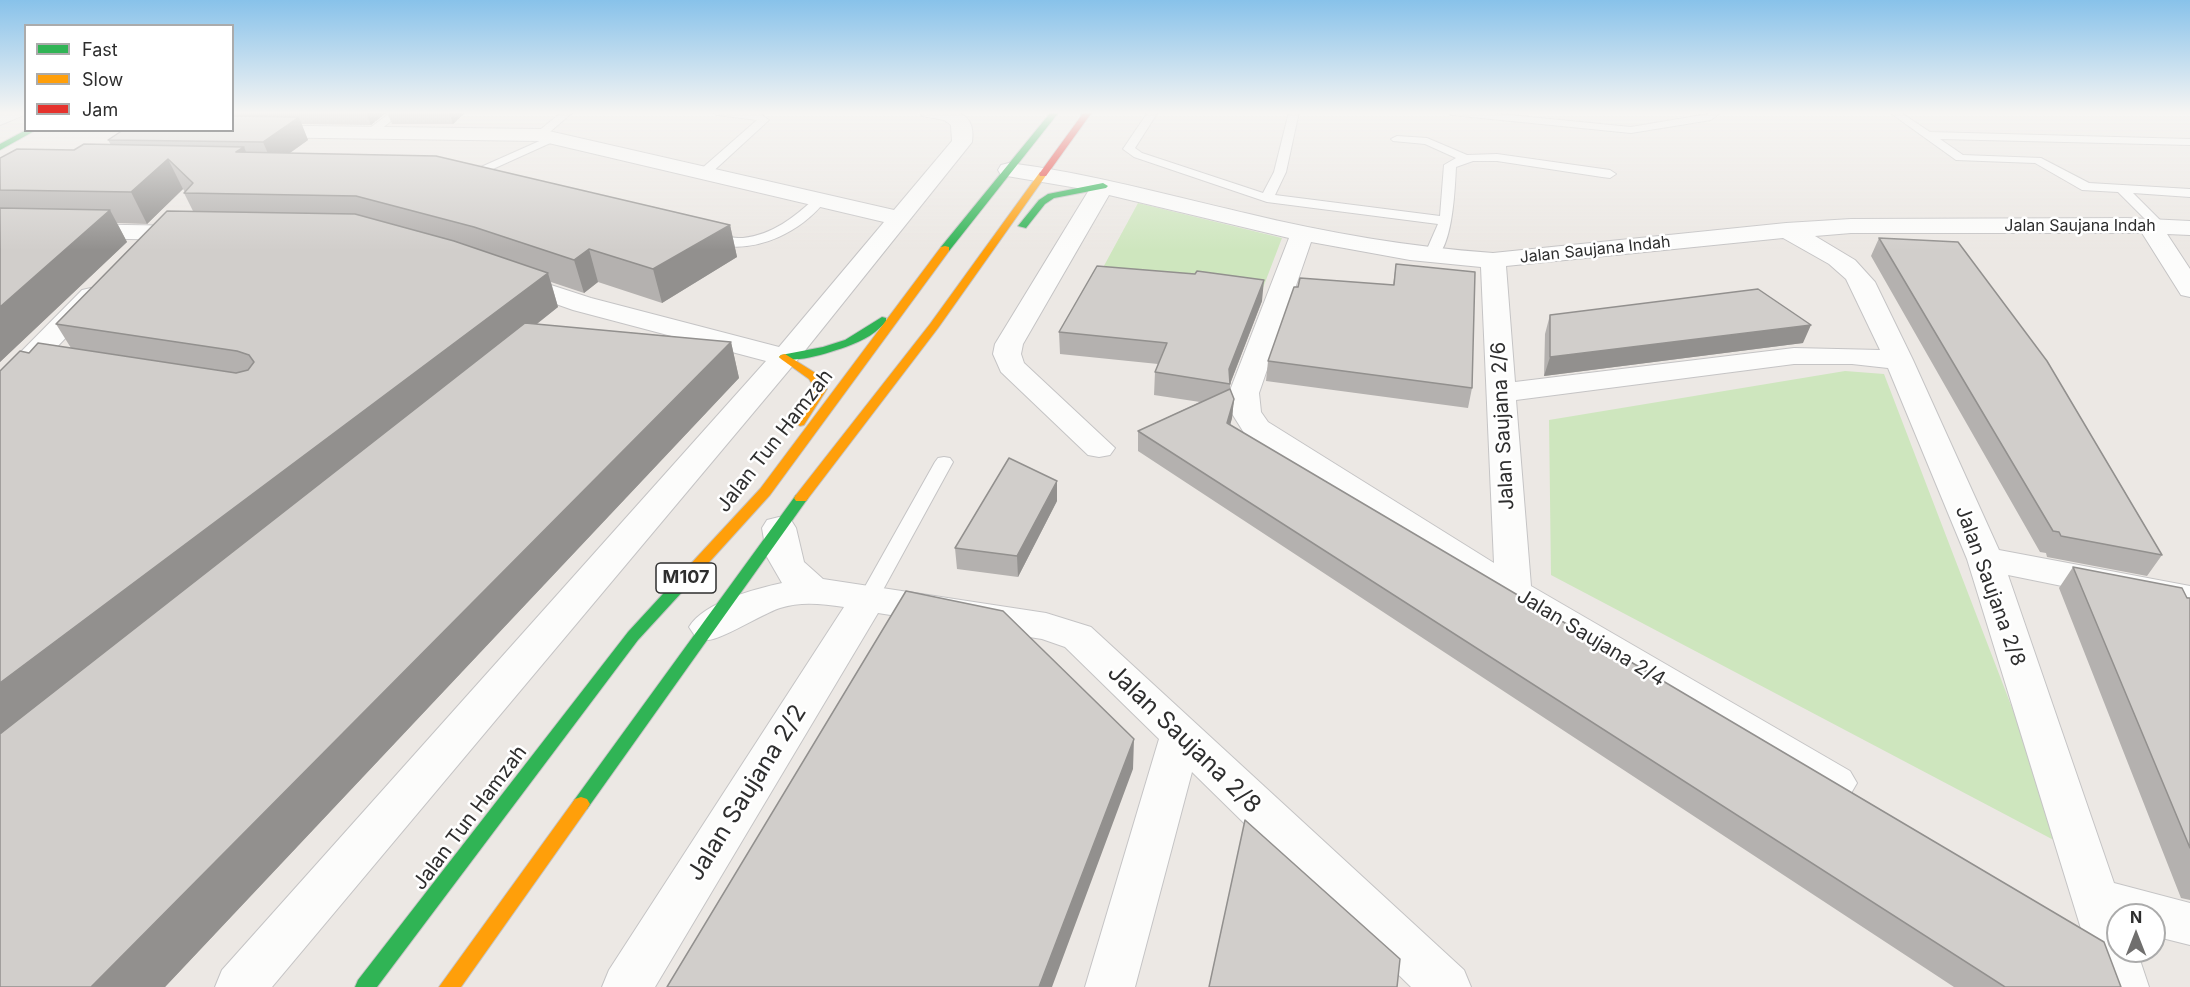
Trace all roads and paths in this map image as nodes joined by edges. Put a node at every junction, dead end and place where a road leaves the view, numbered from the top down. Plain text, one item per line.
1 (499, 158) edge
2 (641, 158) edge
3 (721, 158) edge
4 (949, 158) edge
5 (1018, 158) edge
6 (1054, 158) edge
7 (1150, 158) edge
8 (1283, 158) edge
9 (1461, 158) edge
10 (1506, 158) edge
11 (1962, 158) edge
12 (2034, 158) edge
13 (2037, 160) junction
14 (1009, 170) junction
15 (704, 173) junction
16 (1043, 173) junction
17 (1610, 174) dead end
18 (1095, 178) junction
19 (490, 180) edge
20 (2121, 189) junction
21 (2190, 193) edge
22 (1267, 198) junction
23 (820, 200) junction
24 (899, 218) junction
25 (1446, 221) junction
26 (2155, 226) junction
27 (2190, 228) edge
28 (0, 230) edge
29 (1786, 230) junction
30 (153, 232) junction
31 (218, 234) edge
32 (1302, 234) junction
33 (695, 235) edge
34 (946, 248) junction
35 (1431, 256) junction
36 (129, 257) edge
37 (1493, 260) junction
38 (486, 271) edge
39 (106, 281) edge
40 (2190, 289) edge
41 (950, 303) junction
42 (582, 304) junction
43 (554, 326) edge
44 (785, 357) junction
45 (1899, 360) junction
46 (27, 362) junction
47 (62, 367) edge
48 (0, 390) edge
49 (1501, 393) junction
50 (1099, 448) dead end
51 (944, 462) dead end
52 (779, 528) junction
53 (1985, 559) junction
54 (813, 590) junction
55 (1514, 592) junction
56 (868, 598) junction
57 (2190, 599) edge
58 (708, 627) junction
59 (633, 636) junction
60 (1181, 736) junction
61 (1861, 799) edge
62 (2078, 908) junction
63 (2190, 924) edge
64 (240, 987) edge
65 (365, 987) edge
66 (449, 987) edge
67 (627, 987) edge
68 (1110, 987) edge
69 (1446, 987) edge
70 (2124, 987) edge

1 - 19 lane
2 - 15 street
3 - 15 lane
4 - 24 street
5 - 14 main road, Jalan Tun Hamzah / M107
6 - 16 main road, M107
7 - 22 lane
8 - 22 lane
9 - 25 lane
10 - 17 lane
11 - 13 lane
12 - 13 lane
13 - 20 lane
14 - 16 street, Jalan Saujana Indah
14 - 34 main road, Jalan Tun Hamzah / M107
15 - 23 street
16 - 18 street, Jalan Saujana Indah
16 - 41 main road, M107
18 - 32 street, Jalan Saujana Indah
18 - 41 main road
18 - 50 street
20 - 21 lane
20 - 26 lane
22 - 25 lane
23 - 24 street
23 - 33 lane
24 - 44 street
25 - 35 lane
26 - 27 street, Jalan Saujana Indah
26 - 29 street, Jalan Saujana Indah
26 - 40 street
28 - 30 street
29 - 37 street, Jalan Saujana Indah
29 - 45 street, Jalan Saujana 2/8
30 - 31 street
30 - 36 street
32 - 35 street, Jalan Saujana Indah
32 - 55 street, Jalan Saujana 2/4
34 - 44 main road
34 - 59 main road, Jalan Tun Hamzah / M107
35 - 37 street, Jalan Saujana Indah
37 - 49 street, Jalan Saujana 2/6
38 - 42 street
39 - 46 street
41 - 52 main road, M107
42 - 43 street
42 - 44 street
44 - 59 main road
44 - 64 street
45 - 49 street
45 - 53 street, Jalan Saujana 2/8
46 - 47 street
46 - 48 street
49 - 55 street, Jalan Saujana 2/6
51 - 56 lane
52 - 54 street
52 - 58 main road, M107
53 - 57 street
53 - 62 street, Jalan Saujana 2/8
54 - 56 street, Jalan Saujana 2/8
54 - 58 street, Jalan Saujana 2/8
55 - 61 street, Jalan Saujana 2/4
56 - 60 street, Jalan Saujana 2/8
56 - 67 street, Jalan Saujana 2/2
58 - 66 main road, M107
59 - 65 main road, Jalan Tun Hamzah / M107
60 - 68 street
60 - 69 street, Jalan Saujana 2/8
62 - 63 street
62 - 70 street

